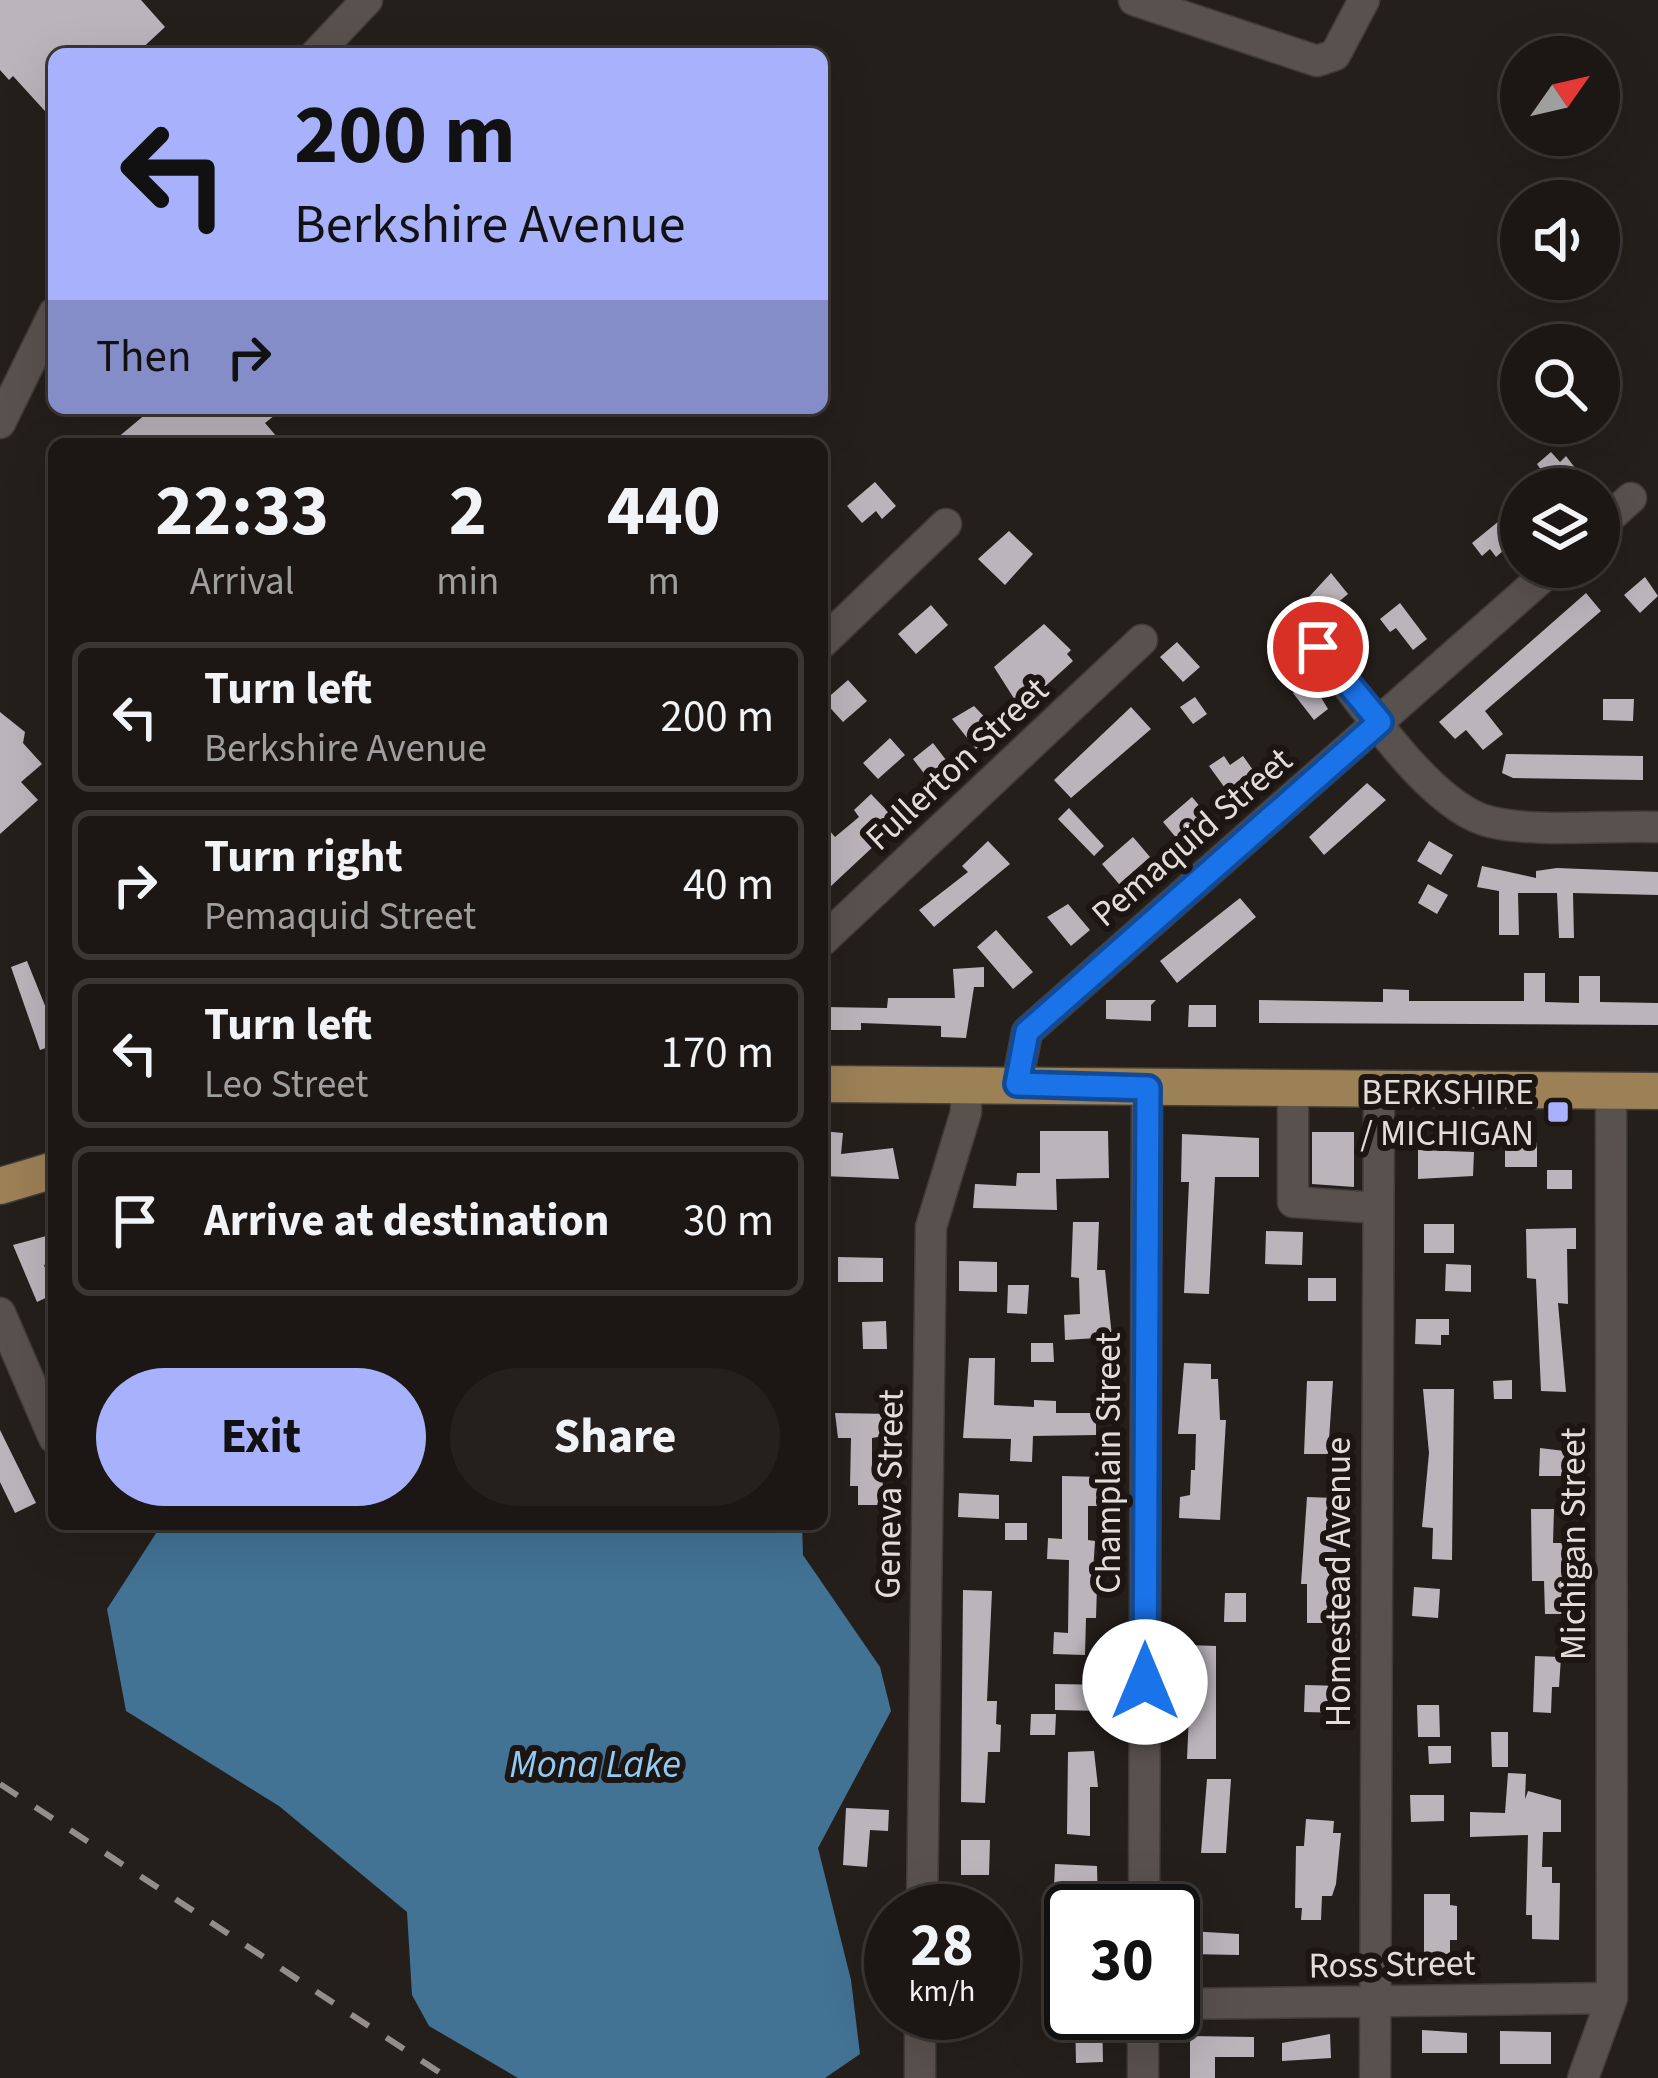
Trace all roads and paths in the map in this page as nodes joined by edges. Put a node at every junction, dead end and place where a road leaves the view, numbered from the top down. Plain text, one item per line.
1 (367, 0) edge
2 (1134, 0) edge
3 (1364, 0) edge
4 (322, 48) edge
5 (48, 325) edge
6 (0, 423) edge
7 (1631, 498) dead end
8 (1620, 508) edge
9 (946, 524) dead end
10 (1530, 588) edge
11 (828, 637) edge
12 (1142, 640) dead end
13 (1318, 647) dead end
14 (1380, 722) junction
15 (1658, 827) edge
16 (828, 935) edge
17 (828, 1084) edge
18 (966, 1084) junction
19 (1017, 1084) junction
20 (1378, 1086) junction
21 (1293, 1087) junction
22 (1148, 1088) junction
23 (1611, 1090) junction
24 (1658, 1091) edge
25 (48, 1172) edge
26 (0, 1186) edge
27 (1377, 1208) junction
28 (0, 1313) edge
29 (48, 1424) edge
30 (922, 1884) edge
31 (1144, 1884) edge
32 (1612, 1998) junction
33 (1376, 2002) junction
34 (1200, 2004) edge
35 (920, 2040) edge
36 (1143, 2040) edge
37 (920, 2078) edge
38 (1143, 2078) edge
39 (1376, 2078) edge
40 (1583, 2078) edge

1 - 4 street
2 - 3 street
5 - 6 street
7 - 8 street
9 - 11 street
10 - 14 street, Pemaquid Street
12 - 16 street, Fullerton Street
13 - 14 street
14 - 15 street
14 - 19 street, Pemaquid Street
17 - 18 main road
18 - 19 main road
18 - 30 street, Geneva Street
19 - 22 main road
20 - 21 main road
20 - 23 main road
20 - 27 street, Homestead Avenue
21 - 22 main road
21 - 27 street
22 - 31 street, Champlain Street
23 - 24 main road
23 - 32 street, Michigan Street
25 - 26 main road
27 - 33 street, Homestead Avenue
28 - 29 street
32 - 33 street, Ross Street
32 - 40 street, Michigan Street
33 - 34 street, Ross Street
33 - 39 street, Homestead Avenue
35 - 37 street
36 - 38 street

